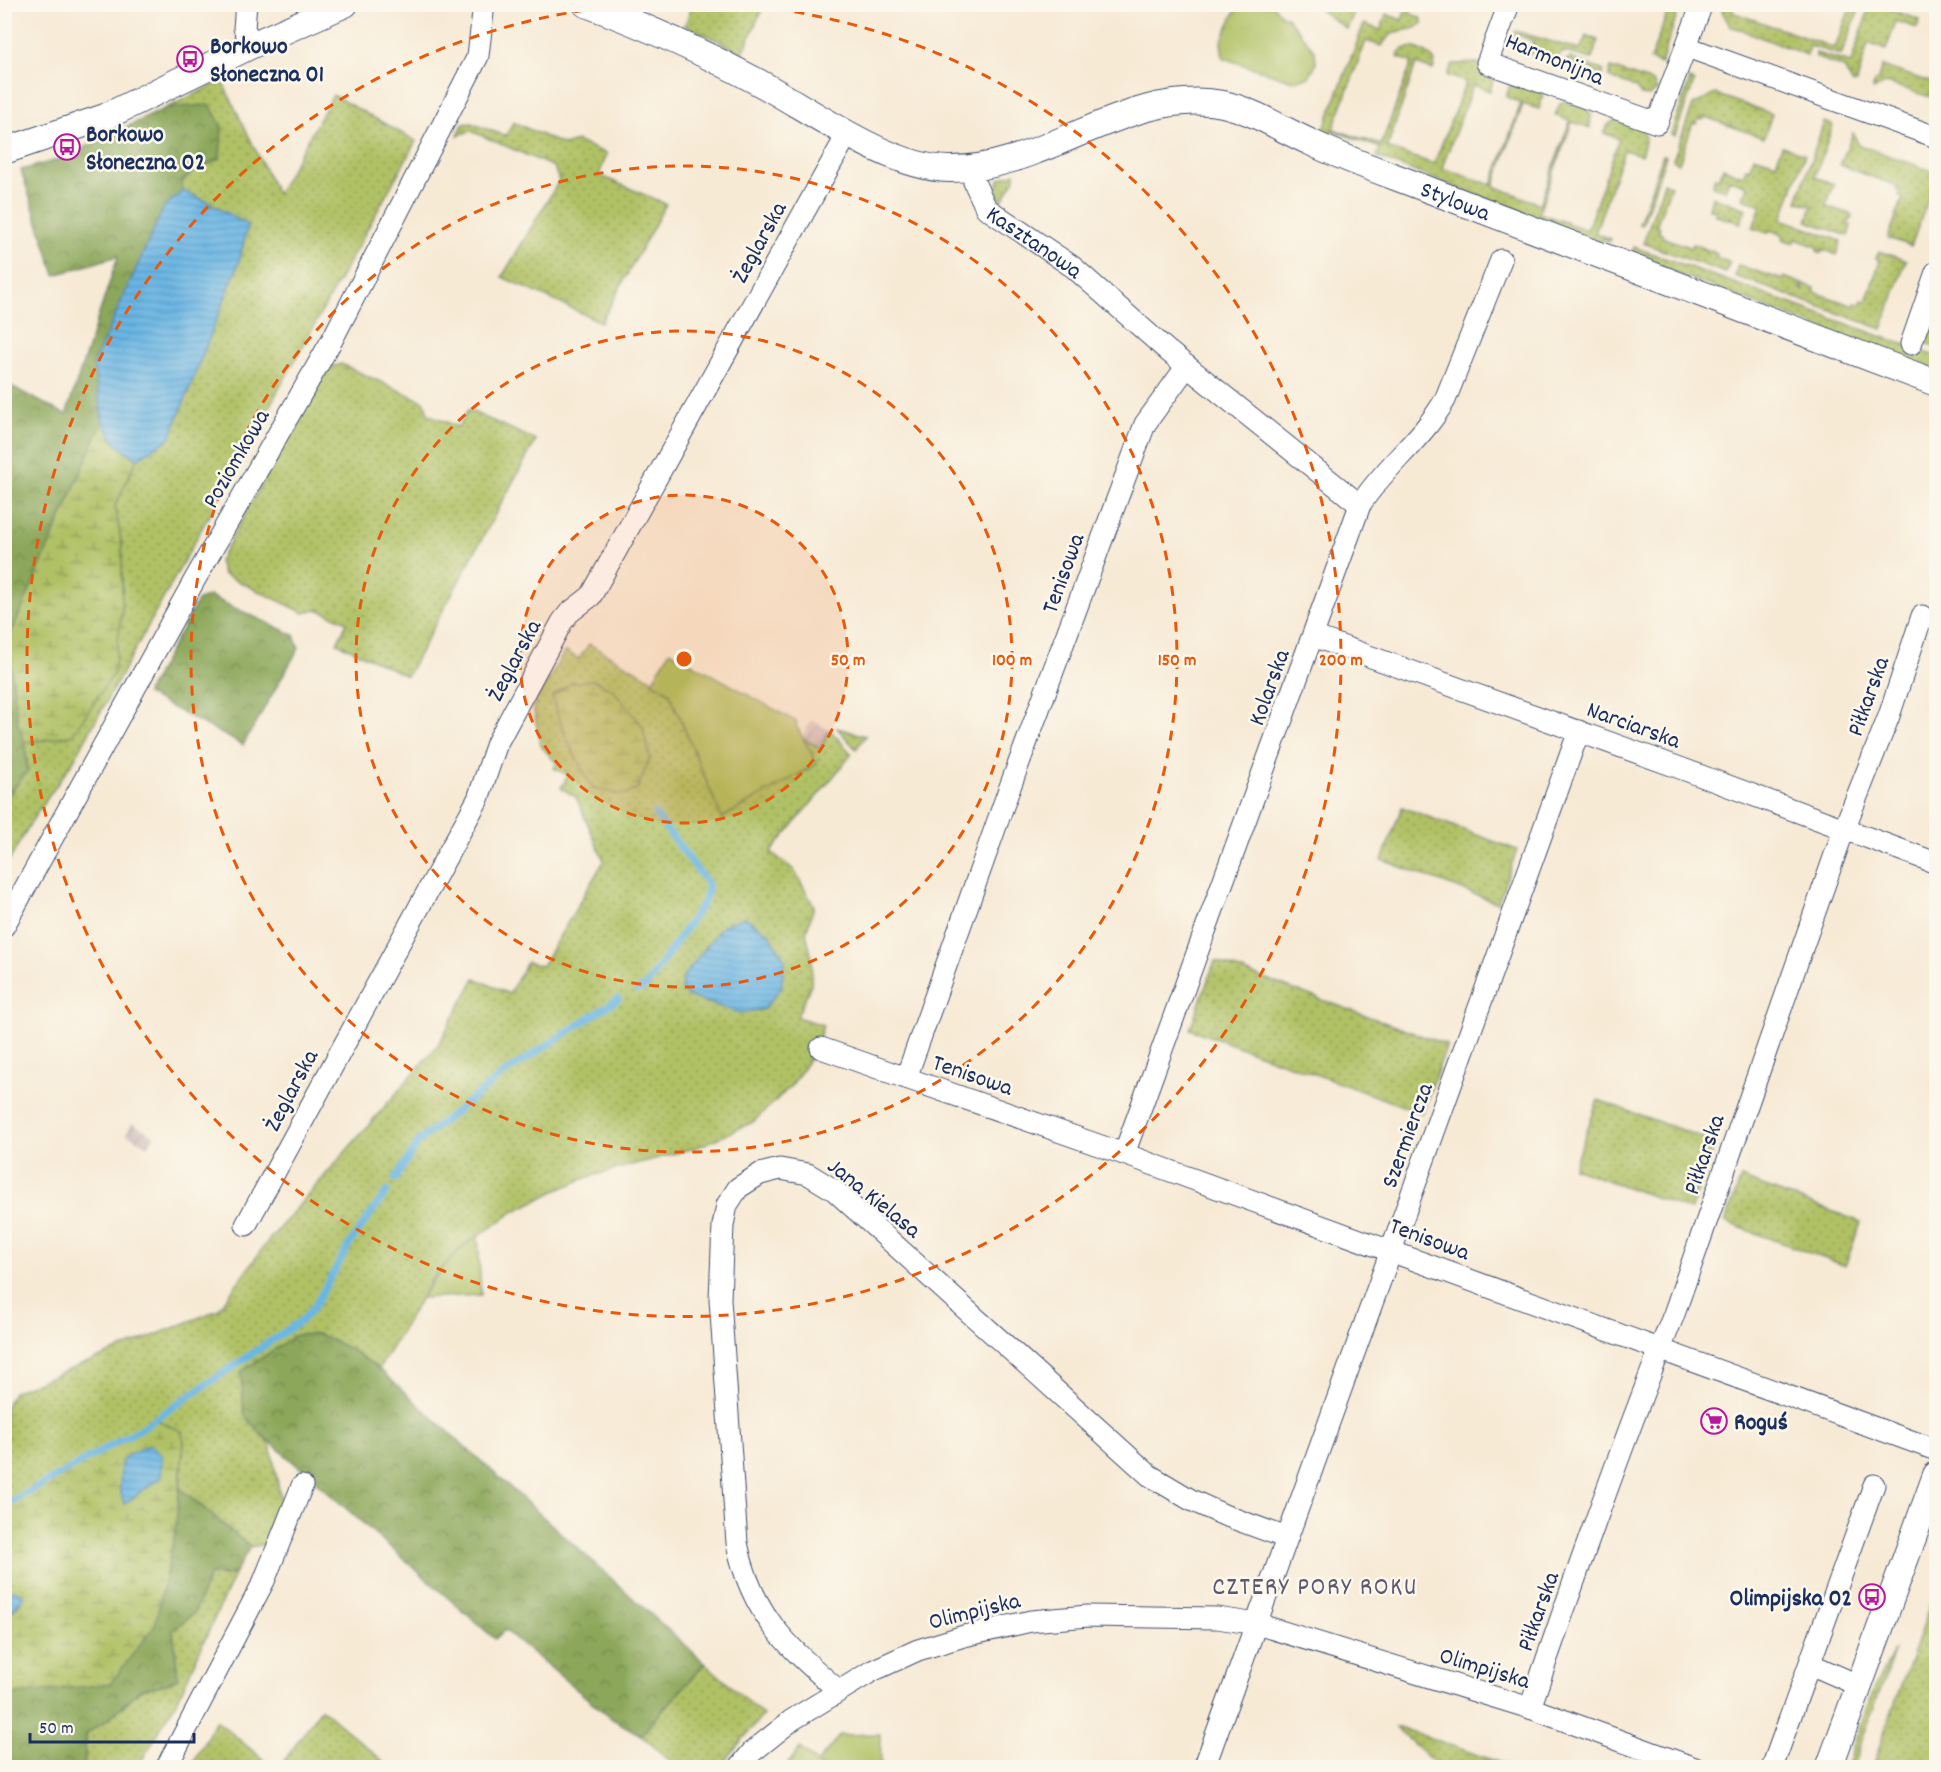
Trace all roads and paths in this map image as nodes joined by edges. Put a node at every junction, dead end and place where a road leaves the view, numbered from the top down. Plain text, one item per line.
1 (246, 4) edge
2 (345, 4) edge
3 (484, 4) edge
4 (586, 4) edge
5 (1509, 4) edge
6 (1702, 4) edge
7 (252, 45) junction
8 (1687, 47) junction
9 (848, 133) junction
10 (1936, 137) edge
11 (4, 151) edge
12 (972, 168) junction
13 (1501, 260) dead end
14 (1936, 272) edge
15 (1911, 344) dead end
16 (1187, 366) junction
17 (1936, 383) edge
18 (1360, 506) junction
19 (1922, 616) dead end
20 (1313, 636) junction
21 (1579, 731) junction
22 (1844, 829) junction
23 (1936, 863) edge
24 (4, 926) edge
25 (821, 1048) dead end
26 (906, 1078) junction
27 (1124, 1154) junction
28 (246, 1225) dead end
29 (1391, 1251) junction
30 (1660, 1348) junction
31 (1936, 1450) edge
32 (1936, 1475) edge
33 (1874, 1485) dead end
34 (302, 1486) dead end
35 (1287, 1538) junction
36 (1257, 1624) junction
37 (1810, 1665) junction
38 (1860, 1686) junction
39 (839, 1691) junction
40 (1530, 1708) junction
41 (1773, 1765) dead end
42 (166, 1767) edge
43 (739, 1767) edge
44 (1204, 1767) edge
45 (1695, 1767) edge
46 (1829, 1767) edge

1 - 7 street
2 - 7 street
3 - 24 street, Poziomkowa
4 - 9 street
5 - 8 street, Harmonijna
6 - 8 street
7 - 11 street
8 - 10 street
9 - 12 street
9 - 28 street, Żeglarska
12 - 16 street, Kasztanowa
12 - 17 street, Stylowa
13 - 18 street, Kolarska
14 - 15 street
16 - 18 street, Kasztanowa
16 - 26 street, Tenisowa
18 - 20 street, Kolarska
19 - 22 street, Piłkarska
20 - 21 street, Narciarska
20 - 27 street, Kolarska
21 - 22 street, Narciarska
21 - 29 street, Szermiercza
22 - 23 street, Narciarska
22 - 30 street, Piłkarska
25 - 26 street, Tenisowa
26 - 27 street, Tenisowa
27 - 29 street, Tenisowa
29 - 30 street, Tenisowa
29 - 35 street, Szermiercza
30 - 31 street, Tenisowa
30 - 40 street, Piłkarska
32 - 38 street
33 - 37 street
34 - 42 street
35 - 36 street, Szermiercza
35 - 39 street, Jana Kielasa
36 - 39 street, Olimpijska
36 - 40 street, Olimpijska
36 - 44 street
37 - 38 street
37 - 41 street
38 - 46 street
39 - 43 street, Olimpijska
40 - 45 street, Olimpijska

